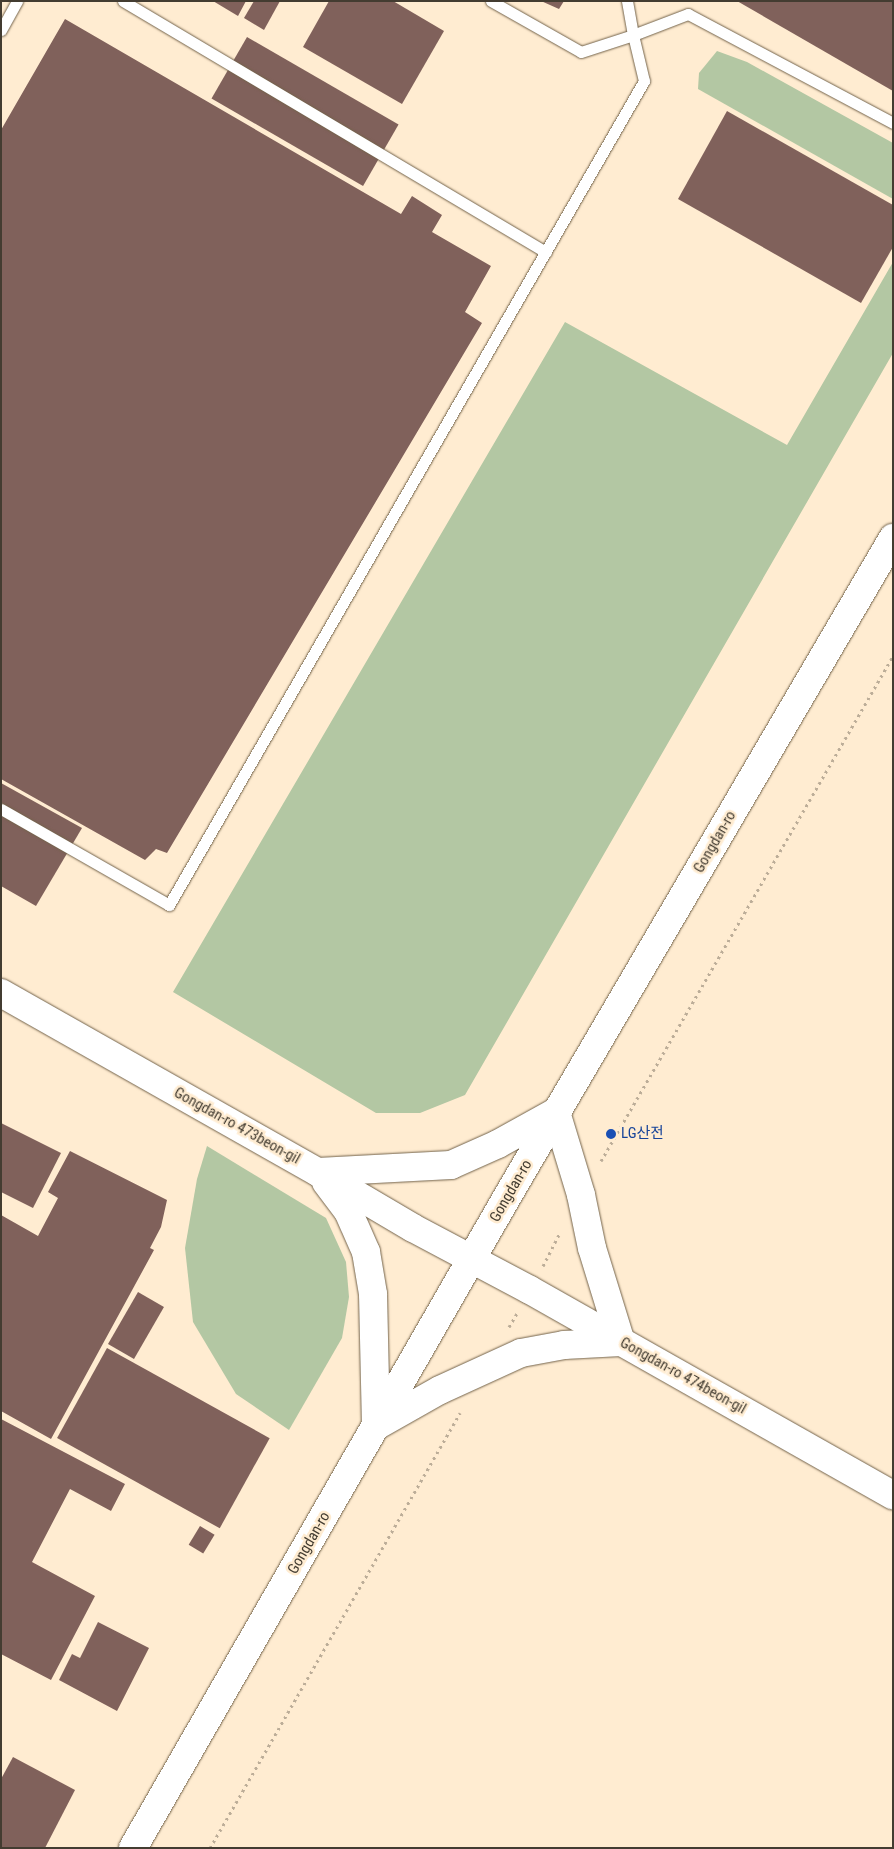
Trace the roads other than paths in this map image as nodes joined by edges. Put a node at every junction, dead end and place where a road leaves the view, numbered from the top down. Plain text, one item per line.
1 (17, 1) edge
2 (123, 1) edge
3 (491, 1) edge
4 (628, 1) edge
5 (1, 30) edge
6 (632, 35) junction
7 (893, 123) edge
8 (546, 252) junction
9 (893, 538) edge
10 (1, 809) edge
11 (1, 993) edge
12 (556, 1112) junction
13 (318, 1172) junction
14 (471, 1260) junction
15 (621, 1342) junction
16 (376, 1427) junction
17 (893, 1495) edge
18 (133, 1848) edge

1 - 5 lane
2 - 8 lane
3 - 6 lane
4 - 6 lane
6 - 7 lane
6 - 8 lane
8 - 10 lane
9 - 12 main road, Gongdan-ro
11 - 13 main road, Gongdan-ro 473beon-gil
12 - 13 main road
12 - 14 main road, Gongdan-ro
12 - 15 main road
13 - 14 main road, Gongdan-ro 473beon-gil
13 - 16 main road
14 - 15 main road, Gongdan-ro 474beon-gil
14 - 16 main road, Gongdan-ro
15 - 16 main road
15 - 17 main road, Gongdan-ro 474beon-gil
16 - 18 main road, Gongdan-ro

